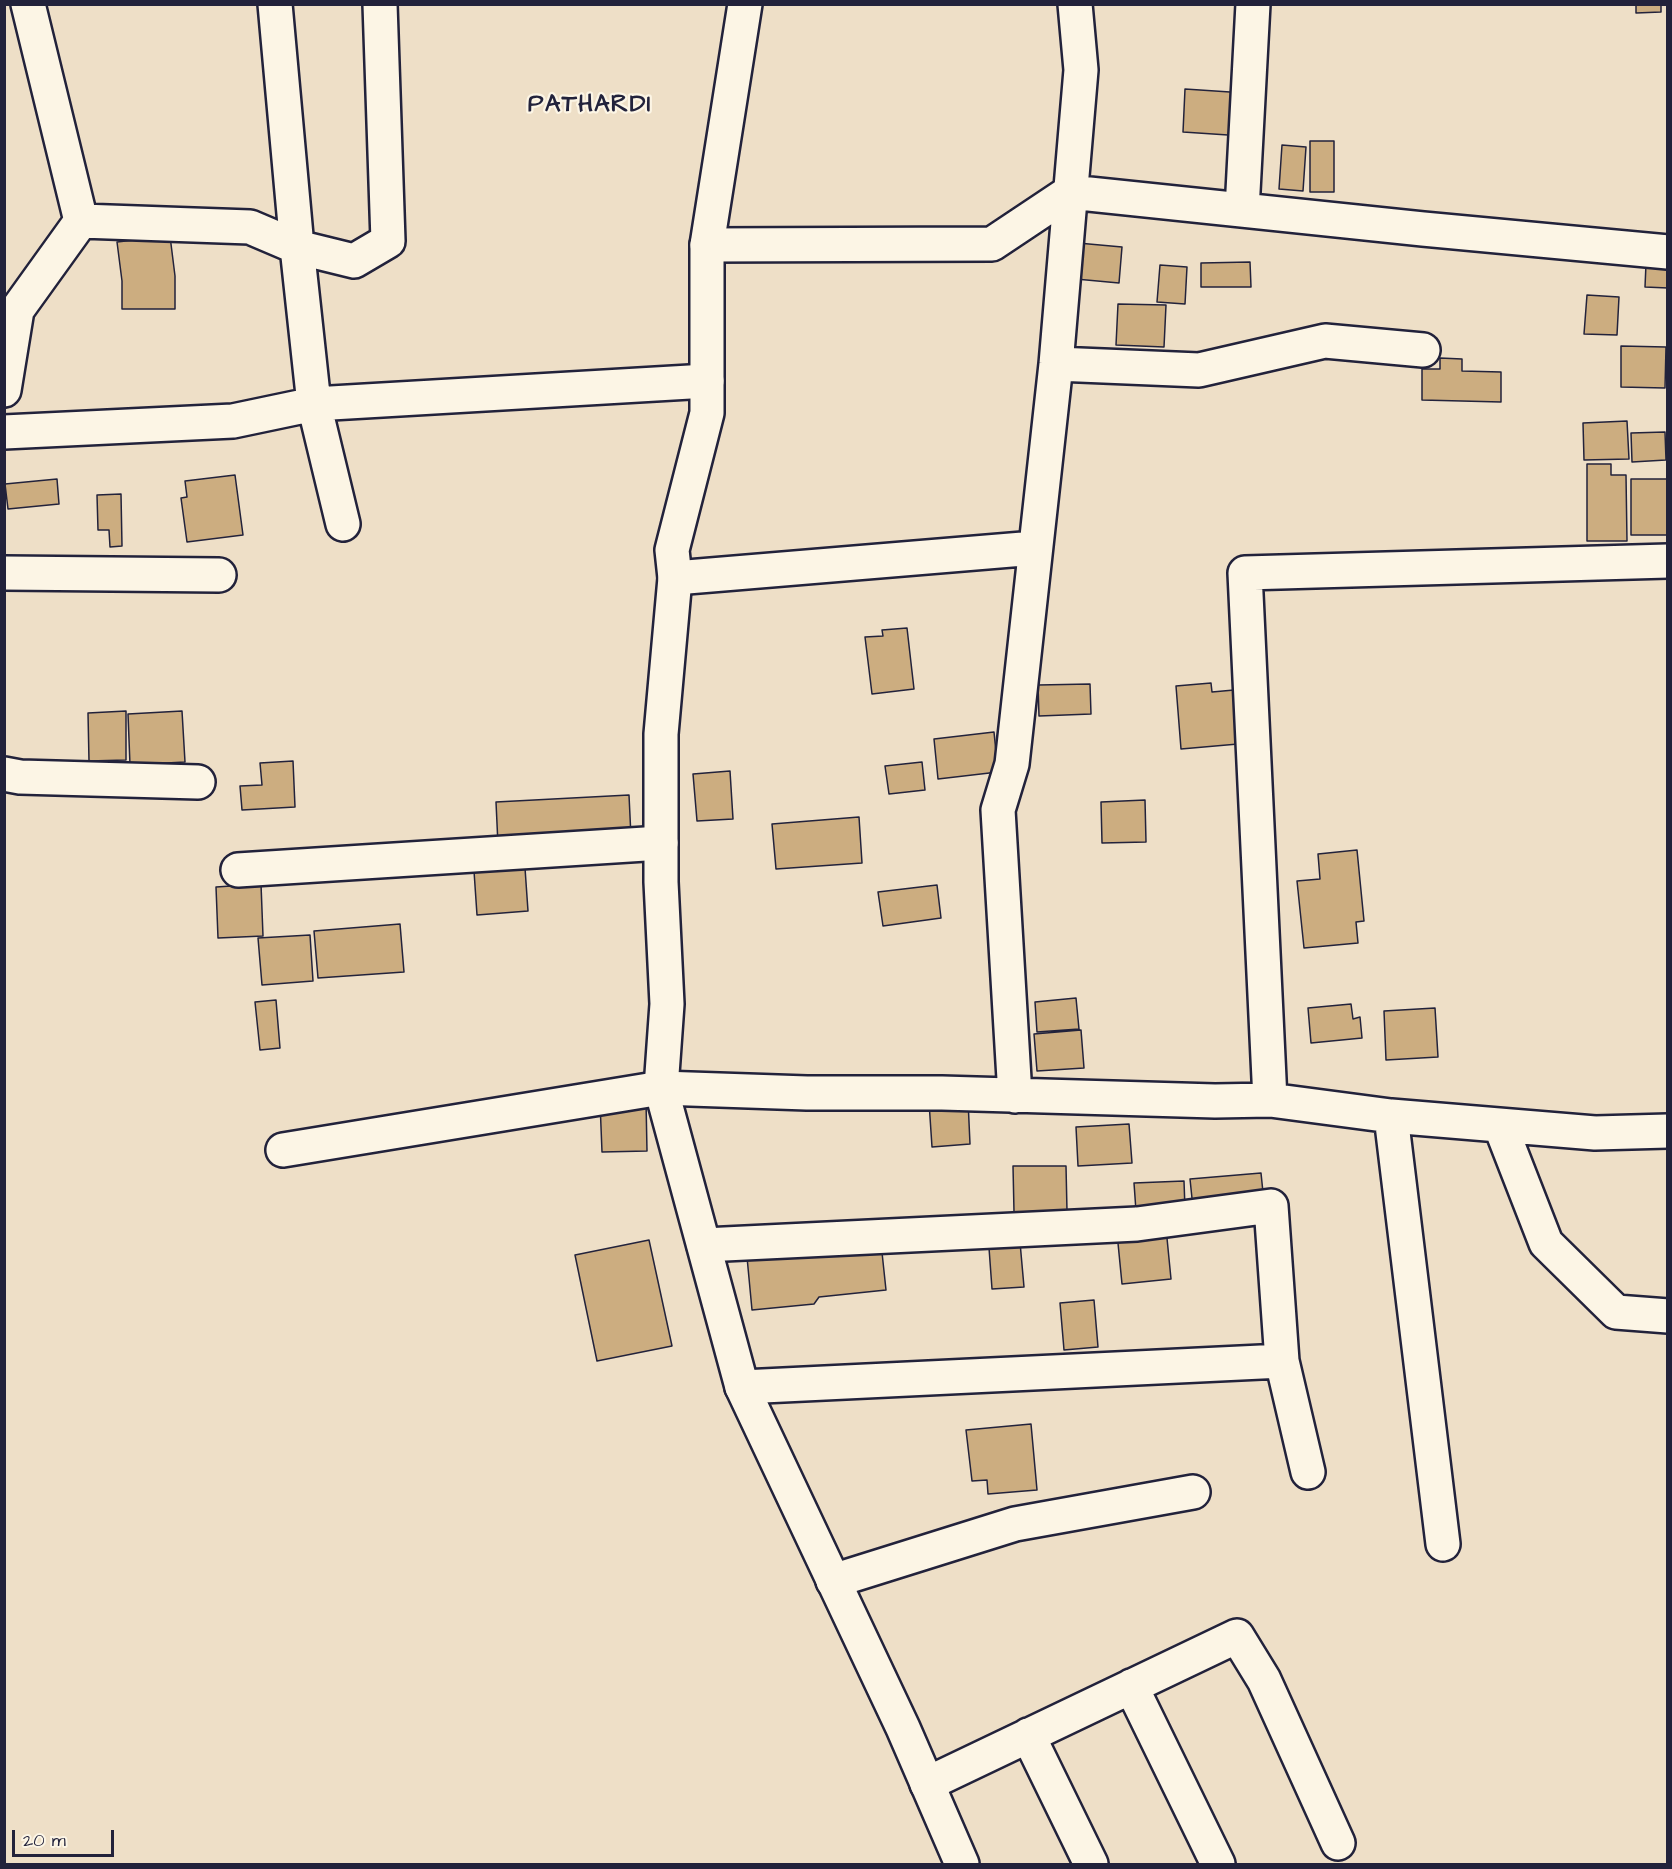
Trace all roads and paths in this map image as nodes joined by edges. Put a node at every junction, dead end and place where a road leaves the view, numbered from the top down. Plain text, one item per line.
1 (28, 4) edge
2 (275, 4) edge
3 (380, 4) edge
4 (745, 4) edge
5 (1075, 4) edge
6 (1253, 4) edge
7 (1070, 192) junction
8 (1242, 210) junction
9 (81, 221) junction
10 (707, 245) junction
11 (297, 247) junction
12 (1668, 252) edge
13 (1423, 350) dead end
14 (1056, 364) junction
15 (707, 381) junction
16 (4, 390) edge
17 (314, 404) junction
18 (4, 432) edge
19 (343, 524) dead end
20 (1035, 548) junction
21 (1668, 561) edge
22 (4, 573) edge
23 (219, 575) dead end
24 (675, 578) junction
25 (4, 774) edge
26 (198, 782) dead end
27 (661, 843) junction
28 (238, 870) dead end
29 (661, 1088) junction
30 (1015, 1096) junction
31 (1270, 1100) junction
32 (1390, 1116) junction
33 (1500, 1125) junction
34 (1668, 1131) edge
35 (283, 1150) dead end
36 (704, 1245) junction
37 (1668, 1316) edge
38 (1282, 1361) junction
39 (742, 1387) junction
40 (1308, 1472) dead end
41 (1193, 1492) dead end
42 (1443, 1544) dead end
43 (833, 1581) junction
44 (1131, 1686) junction
45 (1028, 1735) junction
46 (927, 1784) junction
47 (1338, 1844) dead end
48 (962, 1864) edge
49 (1091, 1864) edge
50 (1218, 1864) edge

1 - 9 street
2 - 11 street
3 - 11 street
4 - 10 street
5 - 7 street
6 - 8 street
7 - 8 street
7 - 10 street
7 - 14 street
8 - 12 street
9 - 11 street
9 - 16 street
10 - 15 street
11 - 17 street
13 - 14 street
14 - 20 street
15 - 17 street
15 - 24 street
17 - 18 street
17 - 19 street
20 - 24 street
20 - 30 street
21 - 31 street
22 - 23 street
24 - 27 street
25 - 26 street
27 - 28 street
27 - 29 street
29 - 30 street
29 - 35 street
29 - 36 street
30 - 31 street
31 - 32 street
32 - 33 street
32 - 42 street
33 - 34 street
33 - 37 street
36 - 38 street
36 - 39 street
38 - 39 street
38 - 40 street
39 - 43 street
41 - 43 street
43 - 46 street
44 - 45 street
44 - 47 street
44 - 50 street
45 - 46 street
45 - 49 street
46 - 48 street

